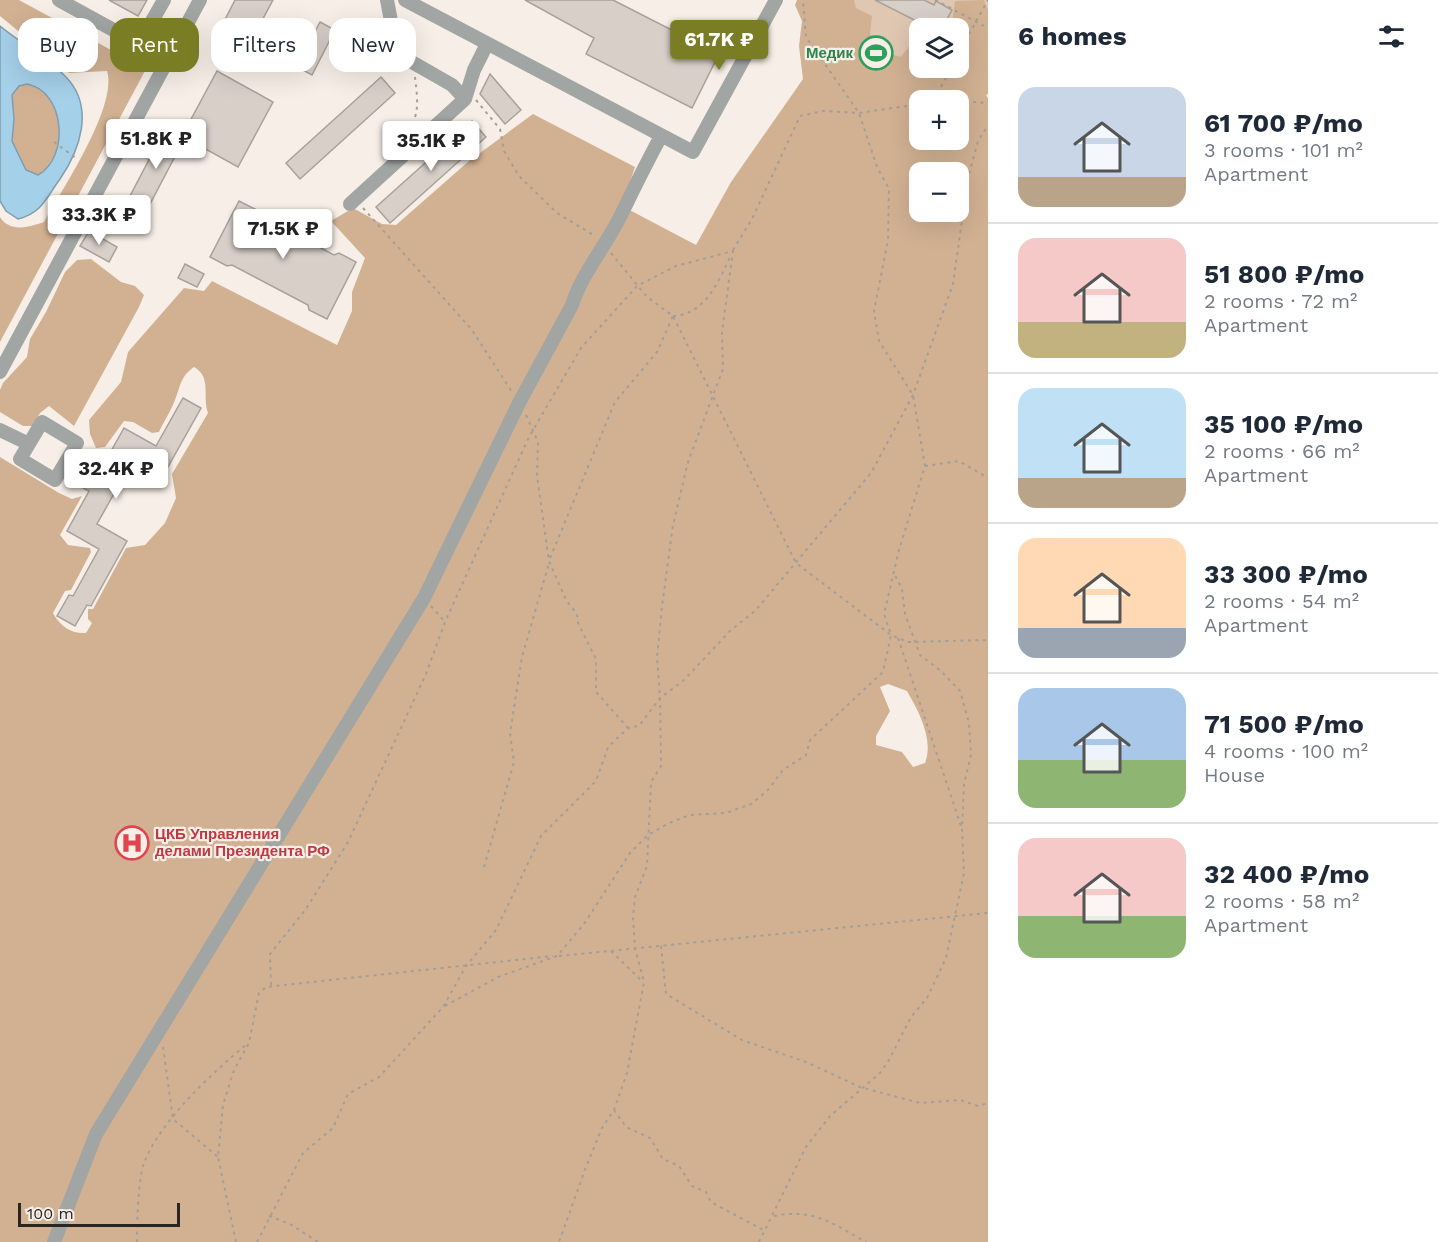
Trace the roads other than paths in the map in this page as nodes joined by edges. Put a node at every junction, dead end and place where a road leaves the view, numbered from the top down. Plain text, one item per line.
1 (59, 0) edge
2 (164, 0) edge
3 (200, 0) edge
4 (387, 0) edge
5 (405, 0) edge
6 (776, 0) edge
7 (487, 44) junction
8 (465, 99) junction
9 (661, 136) junction
10 (352, 202) road end
11 (0, 372) edge
12 (0, 430) edge
13 (29, 444) dead end
14 (54, 1242) edge

1 - 2 street
3 - 11 street
4 - 8 street
5 - 7 street
6 - 9 street
7 - 8 street
7 - 9 street
8 - 10 street
9 - 14 street
12 - 13 street

